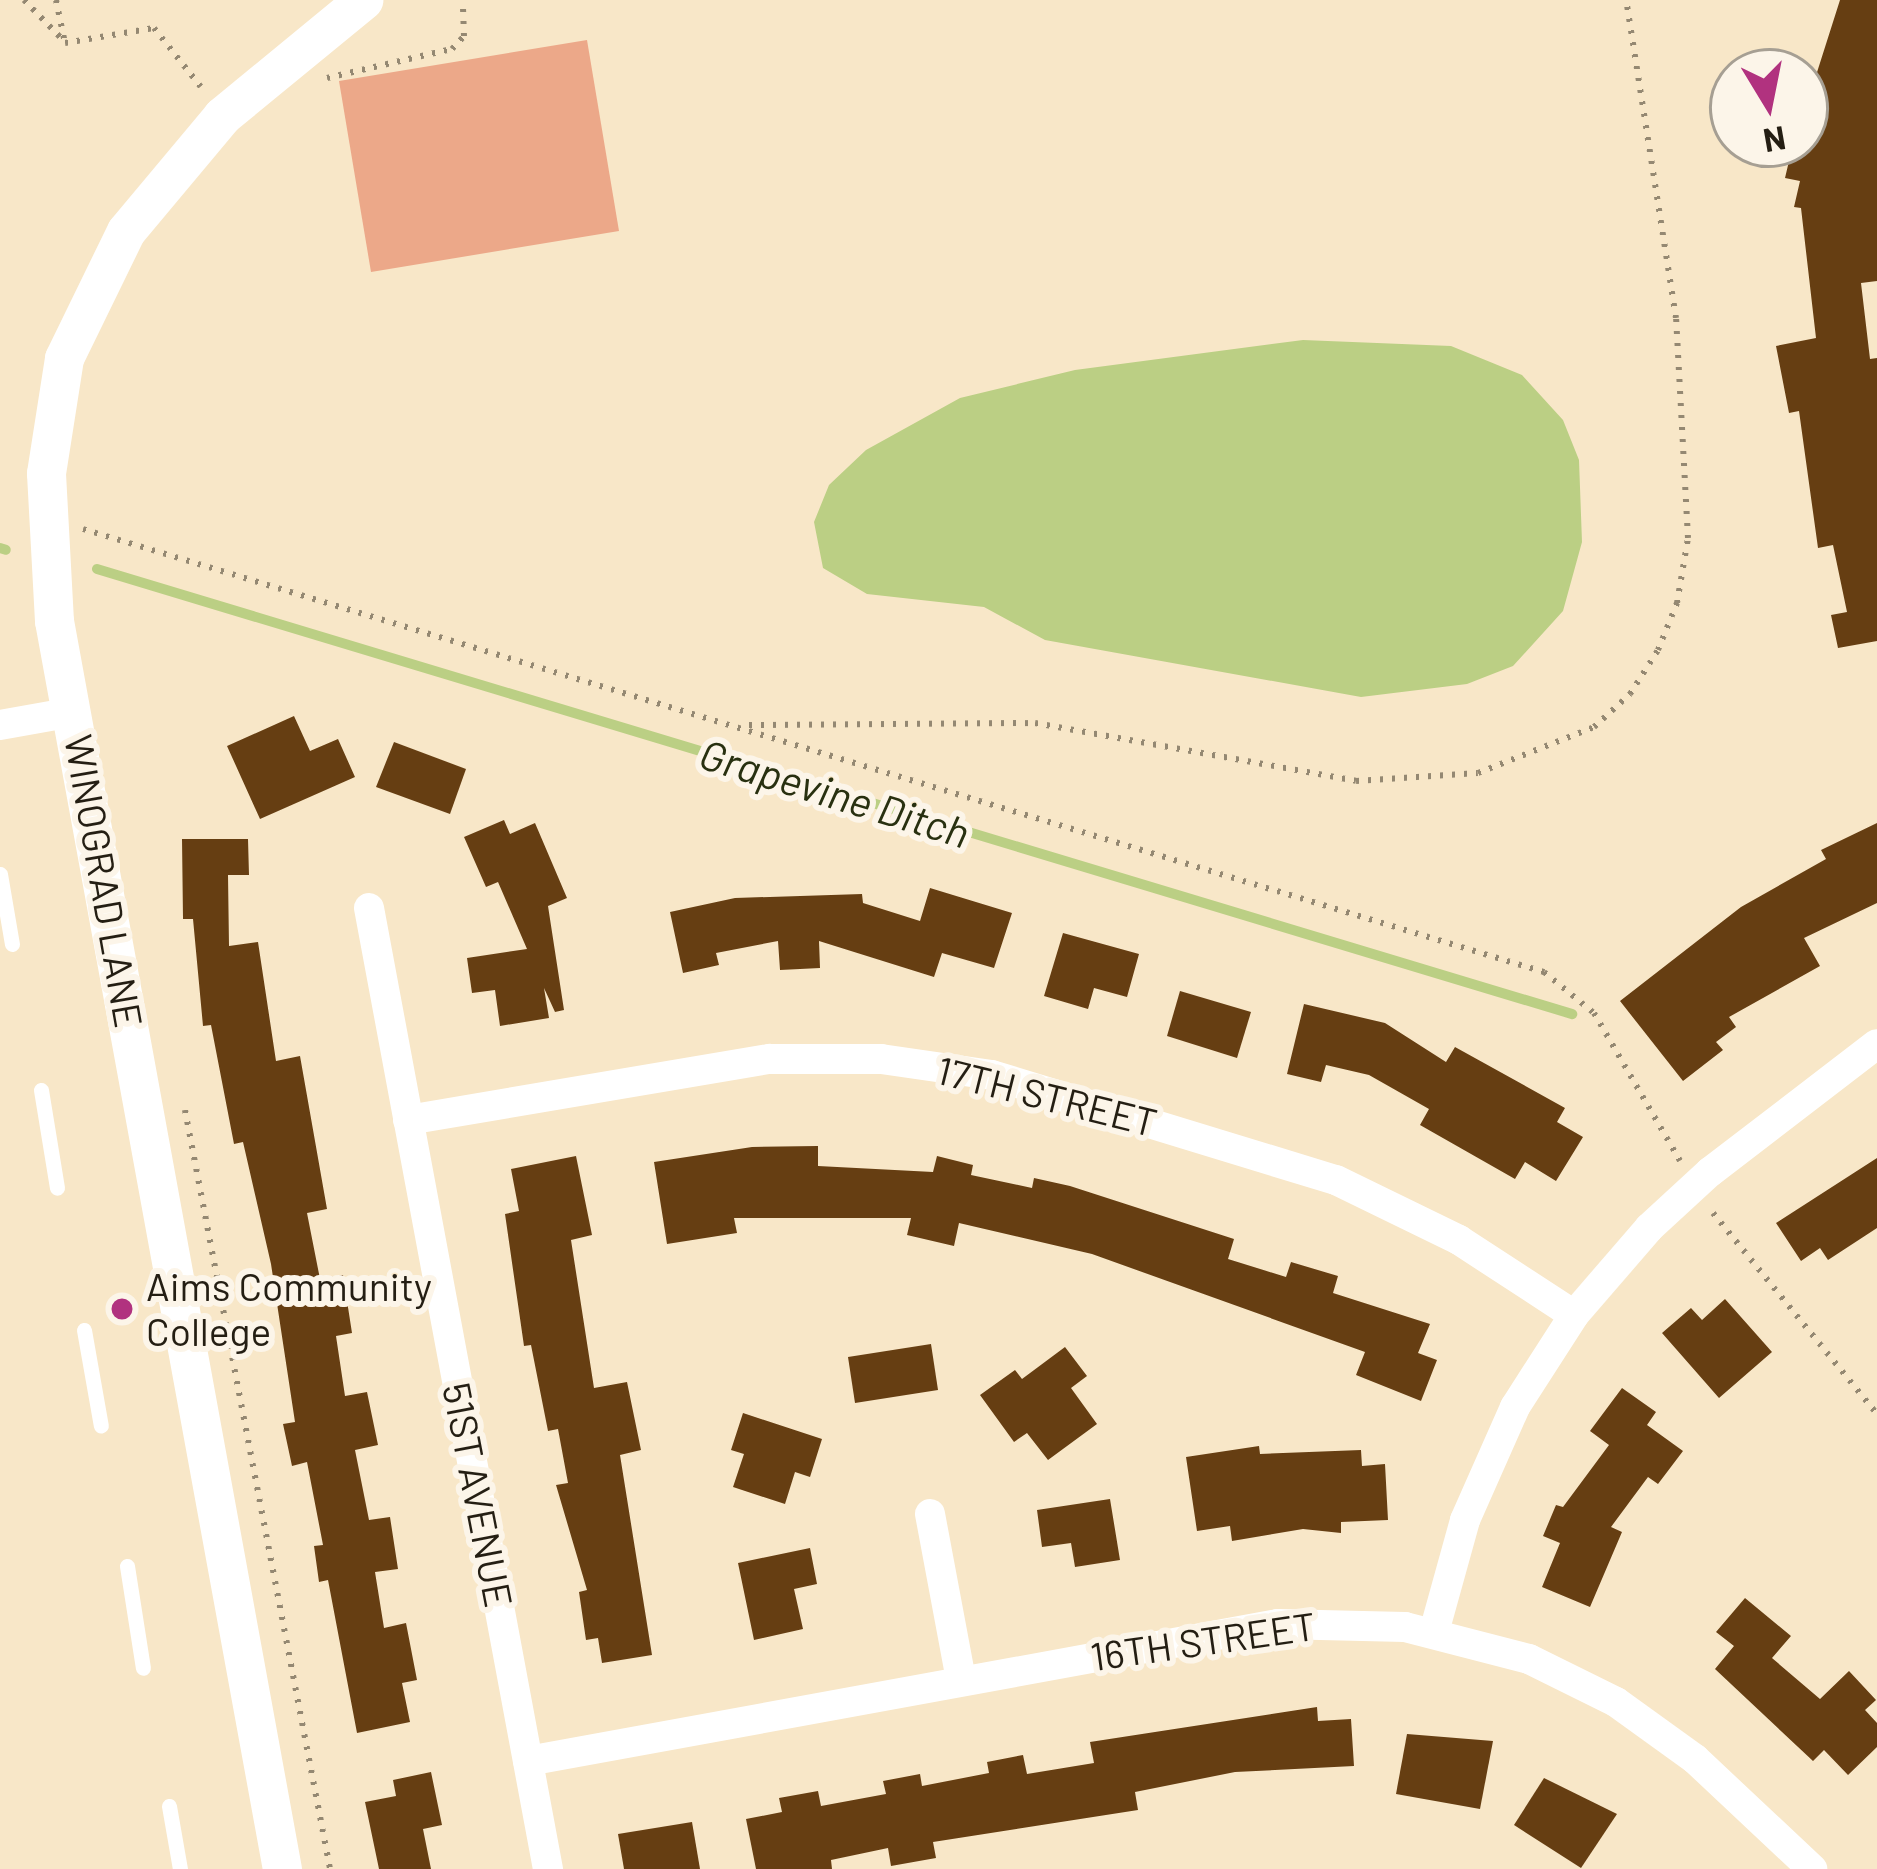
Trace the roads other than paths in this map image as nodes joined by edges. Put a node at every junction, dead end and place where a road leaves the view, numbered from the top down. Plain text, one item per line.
1 (363, 0) edge
2 (73, 712) junction
3 (0, 725) edge
4 (0, 874) edge
5 (369, 908) dead end
6 (12, 944) dead end
7 (1877, 1044) edge
8 (41, 1090) dead end
9 (408, 1120) junction
10 (57, 1188) dead end
11 (1574, 1315) junction
12 (84, 1330) dead end
13 (101, 1426) dead end
14 (930, 1514) dead end
15 (127, 1566) dead end
16 (1434, 1632) junction
17 (143, 1668) dead end
18 (961, 1680) junction
19 (528, 1761) junction
20 (169, 1806) dead end
21 (180, 1869) edge
22 (281, 1869) edge
23 (548, 1869) edge
24 (1812, 1869) edge

1 - 2 street, WINOGRAD LANE
2 - 3 street
2 - 22 street, WINOGRAD LANE
4 - 6 lane
5 - 9 street, 51ST AVENUE
7 - 11 street
8 - 10 lane
9 - 11 street, 17TH STREET
9 - 19 street, 51ST AVENUE
11 - 16 street
12 - 13 lane
14 - 18 street
15 - 17 lane
16 - 18 street, 16TH STREET
16 - 24 street, 16TH STREET
18 - 19 street, 16TH STREET
19 - 23 street, 51ST AVENUE
20 - 21 lane

